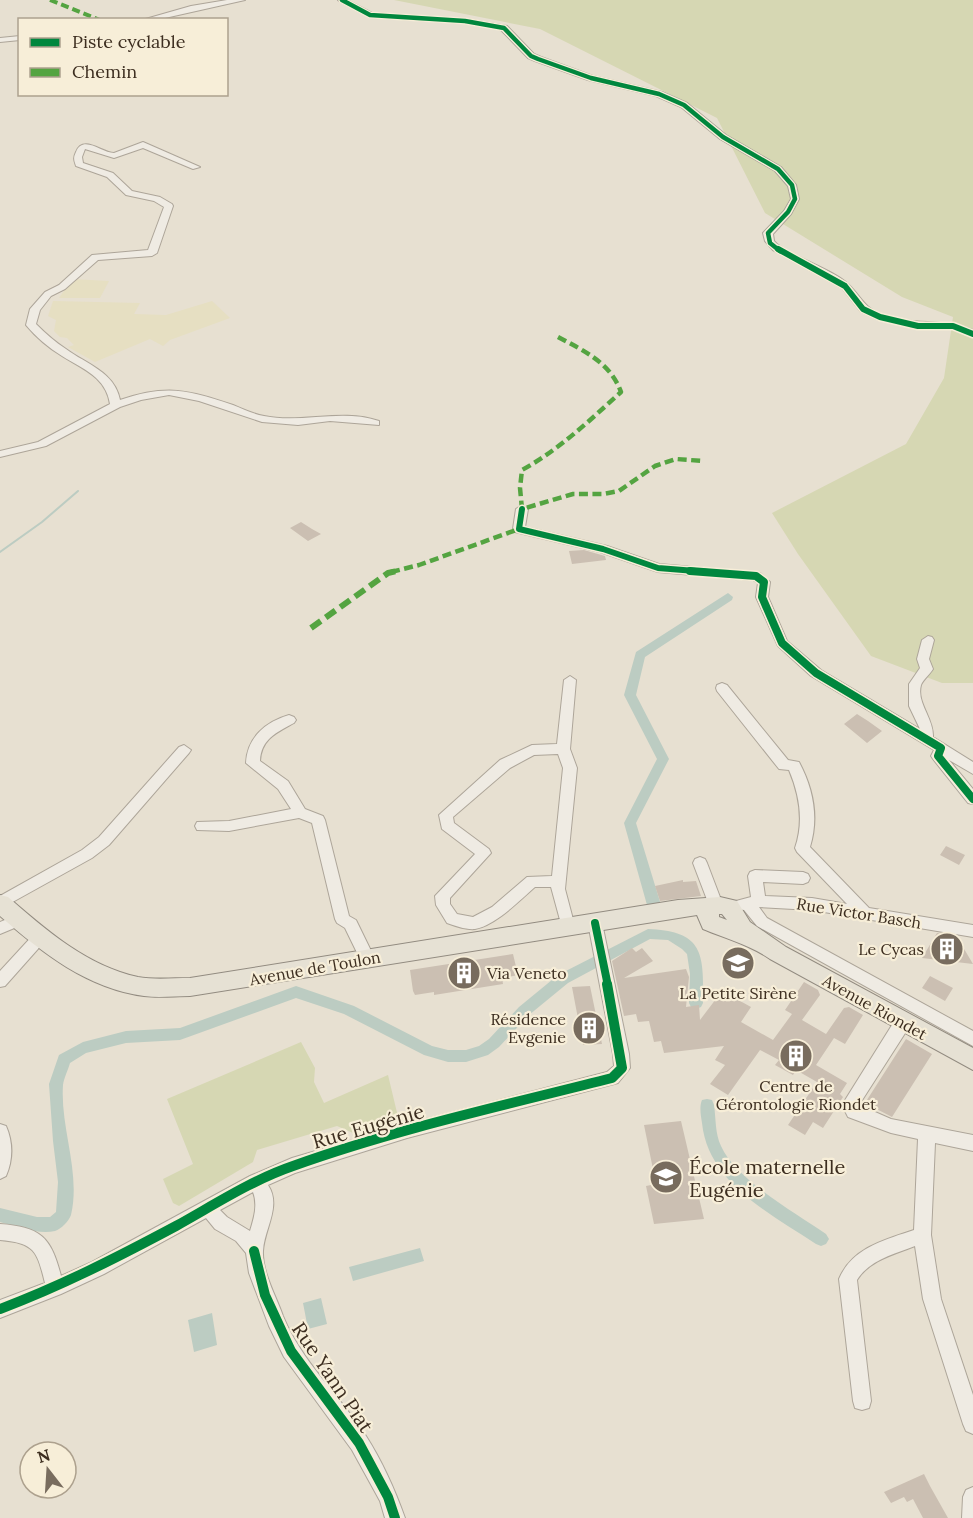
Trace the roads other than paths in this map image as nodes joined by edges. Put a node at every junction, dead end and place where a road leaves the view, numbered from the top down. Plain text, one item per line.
1 (241, 0) edge
2 (342, 0) edge
3 (153, 18) edge
4 (18, 38) edge
5 (0, 40) edge
6 (196, 167) dead end
7 (973, 334) edge
8 (116, 405) junction
9 (375, 423) dead end
10 (0, 454) edge
11 (522, 509) dead end
12 (928, 640) dead end
13 (570, 680) dead end
14 (722, 688) dead end
15 (289, 720) dead end
16 (926, 740) junction
17 (941, 748) junction
18 (563, 749) junction
19 (184, 750) dead end
20 (973, 769) edge
21 (973, 800) edge
22 (300, 813) junction
23 (202, 826) dead end
24 (700, 863) dead end
25 (803, 878) dead end
26 (558, 882) junction
27 (0, 903) edge
28 (730, 911) junction
29 (865, 913) junction
30 (595, 923) junction
31 (9, 924) edge
32 (568, 927) junction
33 (973, 931) edge
34 (40, 937) junction
35 (367, 959) junction
36 (0, 981) edge
37 (903, 1022) junction
38 (973, 1039) edge
39 (973, 1060) edge
40 (0, 1131) edge
41 (927, 1134) junction
42 (973, 1143) edge
43 (0, 1171) edge
44 (256, 1182) junction
45 (209, 1209) junction
46 (260, 1224) junction
47 (0, 1232) edge
48 (236, 1233) junction
49 (922, 1235) junction
50 (254, 1251) junction
51 (55, 1288) junction
52 (0, 1309) edge
53 (861, 1401) dead end
54 (973, 1424) edge
55 (973, 1497) edge
56 (395, 1518) edge
57 (972, 1518) edge

1 - 3 street
2 - 7 street
4 - 5 street
6 - 8 street
8 - 9 street
8 - 10 street
11 - 16 street
12 - 16 street
13 - 18 street
14 - 29 street
15 - 22 street
16 - 17 street
17 - 20 street
17 - 21 street
18 - 26 street
18 - 26 street
19 - 27 street
22 - 23 street
22 - 35 street
24 - 28 street
25 - 28 street
26 - 32 street
27 - 31 main road, Avenue de Toulon
28 - 29 street, Rue Victor Basch
28 - 30 main road, Avenue de Toulon
28 - 37 main road, Avenue Riondet
28 - 38 street
29 - 33 street, Rue Victor Basch
30 - 32 main road, Avenue de Toulon
30 - 44 street, Rue Eugénie
31 - 34 main road, Avenue de Toulon
32 - 35 main road, Avenue de Toulon
34 - 35 main road, Avenue de Toulon
34 - 36 street
37 - 39 main road, Avenue Riondet
37 - 41 street
40 - 43 street
41 - 42 street
41 - 49 street
44 - 45 street, Rue Eugénie
44 - 46 street, Rue Yann Piat
45 - 48 street
45 - 51 street, Rue Eugénie
46 - 48 street
46 - 50 street, Rue Yann Piat
47 - 51 street
48 - 50 street
49 - 53 street
49 - 54 street
50 - 56 street, Rue Yann Piat
51 - 52 street, Rue Eugénie
55 - 57 street

